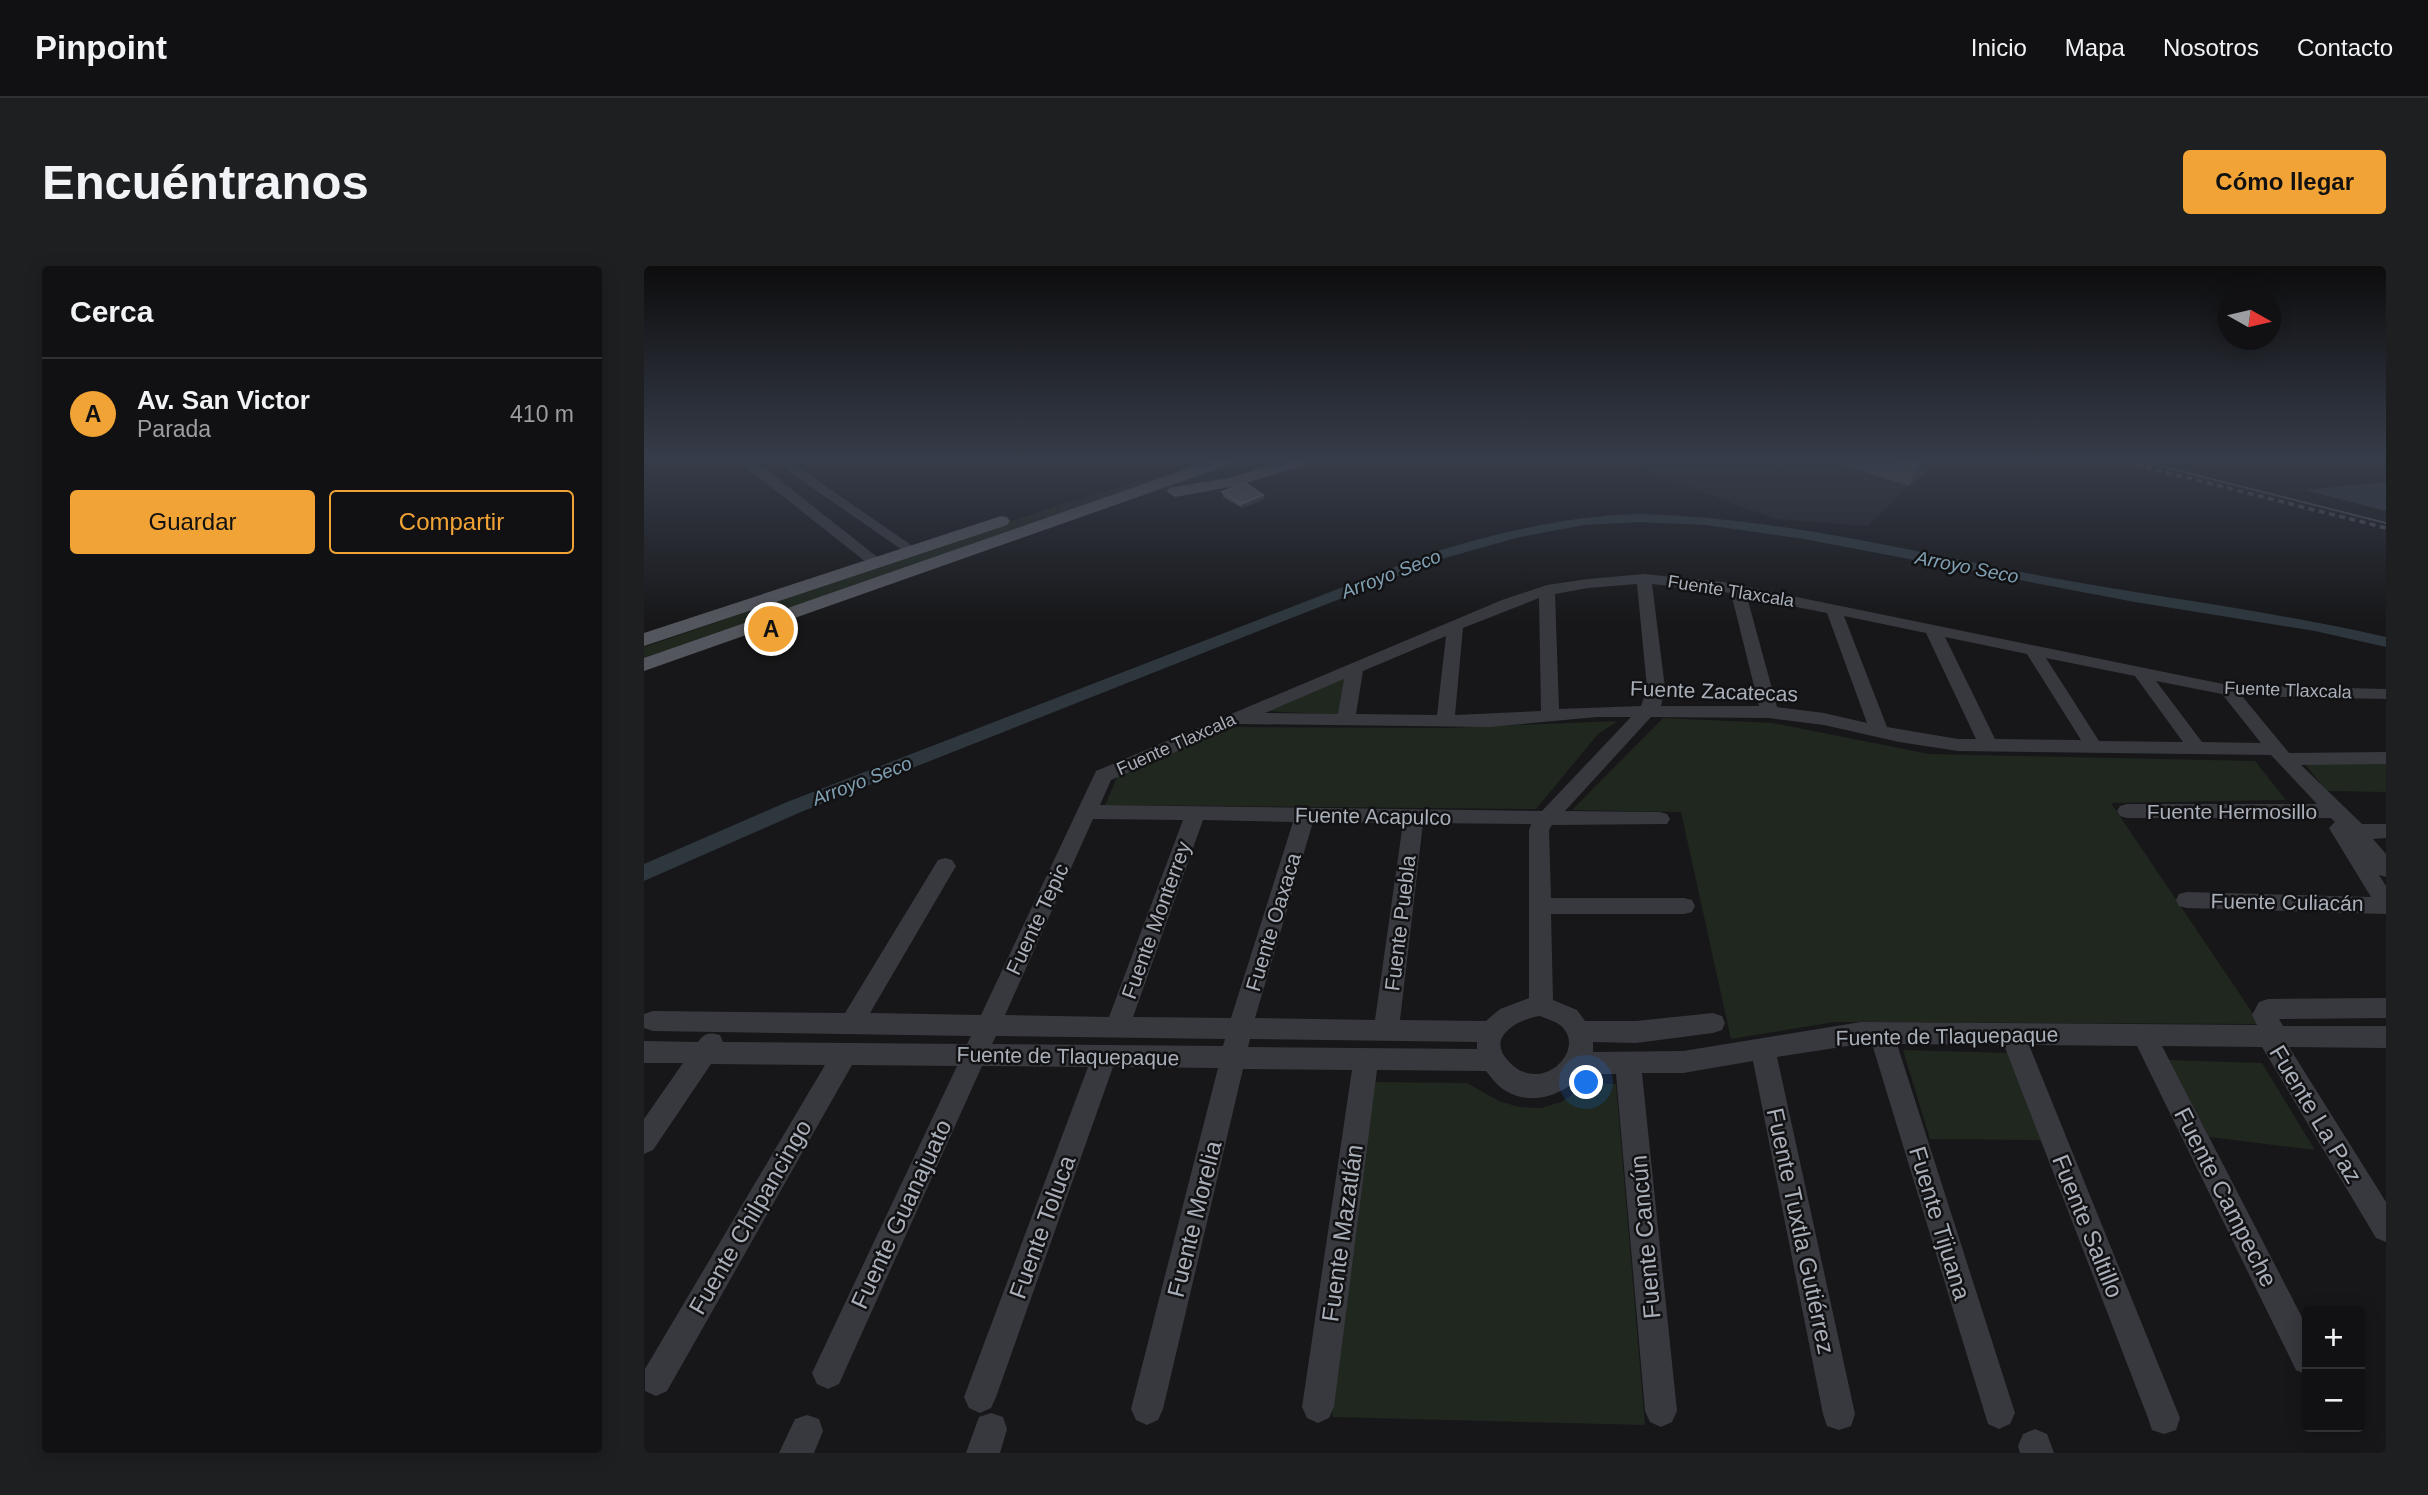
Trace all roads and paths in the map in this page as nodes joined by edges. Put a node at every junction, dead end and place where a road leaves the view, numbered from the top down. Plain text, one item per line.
1 (813, 512) edge
2 (858, 512) edge
3 (1032, 512) edge
4 (1081, 512) edge
5 (1094, 512) edge
6 (1018, 535) junction
7 (913, 551) junction
8 (876, 563) junction
9 (1644, 579) junction
10 (1547, 590) junction
11 (1738, 590) junction
12 (1833, 609) junction
13 (1455, 625) junction
14 (1933, 630) junction
15 (644, 639) edge
16 (2033, 650) junction
17 (644, 665) edge
18 (1355, 667) junction
19 (2141, 672) junction
20 (2228, 690) junction
21 (2386, 694) edge
22 (1649, 710) junction
23 (1769, 712) junction
24 (1550, 716) junction
25 (1233, 719) junction
26 (1346, 720) junction
27 (1446, 720) junction
28 (1880, 732) junction
29 (1990, 746) junction
30 (2095, 747) junction
31 (2197, 748) junction
32 (2280, 753) junction
33 (2386, 758) edge
34 (2127, 811) dead end
35 (1086, 812) junction
36 (1195, 814) junction
37 (1305, 815) junction
38 (1414, 816) junction
39 (2335, 816) junction
40 (1547, 818) junction
41 (1660, 819) dead end
42 (2386, 831) edge
43 (945, 866) dead end
44 (2386, 869) edge
45 (2187, 900) dead end
46 (2386, 905) edge
47 (1539, 906) junction
48 (1684, 906) dead end
49 (1541, 1006) junction
50 (2386, 1008) edge
51 (653, 1021) dead end
52 (726, 1022) junction
53 (852, 1023) junction
54 (1713, 1023) dead end
55 (988, 1025) junction
56 (1117, 1027) junction
57 (1240, 1028) junction
58 (1386, 1031) junction
59 (1578, 1031) junction
60 (1492, 1032) junction
61 (1881, 1033) junction
62 (2012, 1034) junction
63 (2144, 1035) junction
64 (2273, 1036) junction
65 (2386, 1037) edge
66 (1763, 1049) junction
67 (644, 1052) edge
68 (704, 1053) junction
69 (845, 1054) junction
70 (974, 1055) junction
71 (1104, 1056) junction
72 (1234, 1058) junction
73 (1366, 1059) junction
74 (1493, 1060) junction
75 (1578, 1063) junction
76 (1628, 1063) junction
77 (644, 1141) edge
78 (2386, 1228) edge
79 (2302, 1349) edge
80 (828, 1373) dead end
81 (656, 1380) dead end
82 (980, 1397) dead end
83 (1318, 1407) dead end
84 (1147, 1409) dead end
85 (1661, 1410) dead end
86 (1999, 1413) dead end
87 (1839, 1414) dead end
88 (2164, 1418) dead end

1 - 8 street
2 - 7 street
3 - 7 main road
4 - 6 main road
5 - 6 main road
6 - 17 main road
7 - 8 main road
8 - 15 main road
9 - 10 street, Fuente Tlaxcala
9 - 11 street, Fuente Tlaxcala
9 - 22 street
10 - 13 street, Fuente Tlaxcala
10 - 24 street
11 - 12 street, Fuente Tlaxcala
11 - 23 street
12 - 14 street, Fuente Tlaxcala
12 - 28 street
13 - 18 street, Fuente Tlaxcala
13 - 27 street
14 - 16 street, Fuente Tlaxcala
14 - 29 street
16 - 19 street, Fuente Tlaxcala
16 - 30 street
18 - 25 street, Fuente Tlaxcala
18 - 26 street
19 - 20 street, Fuente Tlaxcala
19 - 31 street
20 - 21 street, Fuente Tlaxcala
20 - 32 street
22 - 23 street, Fuente Zacatecas
22 - 24 street, Fuente Zacatecas
22 - 40 street
23 - 28 street, Fuente Zacatecas
24 - 27 street, Fuente Zacatecas
25 - 26 street, Fuente Zacatecas
25 - 35 street, Fuente Tlaxcala
26 - 27 street, Fuente Zacatecas
28 - 29 street, Fuente Zacatecas
29 - 30 street, Fuente Zacatecas
30 - 31 street, Fuente Zacatecas
31 - 32 street, Fuente Zacatecas
32 - 33 street, Fuente Zacatecas
32 - 39 street
34 - 39 street, Fuente Hermosillo
35 - 36 street, Fuente Acapulco
35 - 55 street, Fuente Tepic
36 - 37 street, Fuente Acapulco
36 - 56 street, Fuente Monterrey
37 - 38 street, Fuente Acapulco
37 - 57 street, Fuente Oaxaca
38 - 40 street, Fuente Acapulco
38 - 58 street, Fuente Puebla
39 - 42 street, Fuente Hermosillo
39 - 44 street
39 - 46 street
40 - 41 street, Fuente Acapulco
40 - 47 street
43 - 53 street
45 - 46 street, Fuente Culiacán
47 - 48 street
47 - 49 street
49 - 59 street
49 - 60 street
50 - 64 street
51 - 52 street, Fuente de Tlaquepaque
52 - 53 street, Fuente de Tlaquepaque
52 - 68 street
53 - 55 street, Fuente de Tlaquepaque
54 - 59 street
55 - 56 street, Fuente de Tlaquepaque
55 - 70 street, Fuente Tepic
56 - 57 street, Fuente de Tlaquepaque
57 - 58 street, Fuente de Tlaquepaque
57 - 72 street, Fuente Morelia
58 - 60 street, Fuente de Tlaquepaque
59 - 75 street
60 - 74 street
61 - 62 street, Fuente de Tlaquepaque
61 - 66 street, Fuente de Tlaquepaque
61 - 86 street, Fuente Tijuana
62 - 63 street, Fuente de Tlaquepaque
62 - 88 street, Fuente Saltillo
63 - 64 street, Fuente de Tlaquepaque
63 - 79 street, Fuente Campeche
64 - 65 street, Fuente de Tlaquepaque
64 - 78 street, Fuente La Paz
66 - 76 street, Fuente de Tlaquepaque
66 - 87 street, Fuente Tuxtla Gutiérrez
67 - 68 street, Fuente de Tlaquepaque
68 - 69 street, Fuente de Tlaquepaque
68 - 77 street
69 - 70 street, Fuente de Tlaquepaque
69 - 81 street, Fuente Chilpancingo
70 - 71 street, Fuente de Tlaquepaque
70 - 80 street, Fuente Guanajuato
71 - 72 street, Fuente de Tlaquepaque
71 - 82 street, Fuente Toluca
72 - 73 street, Fuente de Tlaquepaque
72 - 84 street, Fuente Morelia
73 - 74 street, Fuente de Tlaquepaque
73 - 83 street, Fuente Mazatlán
74 - 75 street
75 - 76 street, Fuente de Tlaquepaque
76 - 85 street, Fuente Cancún

